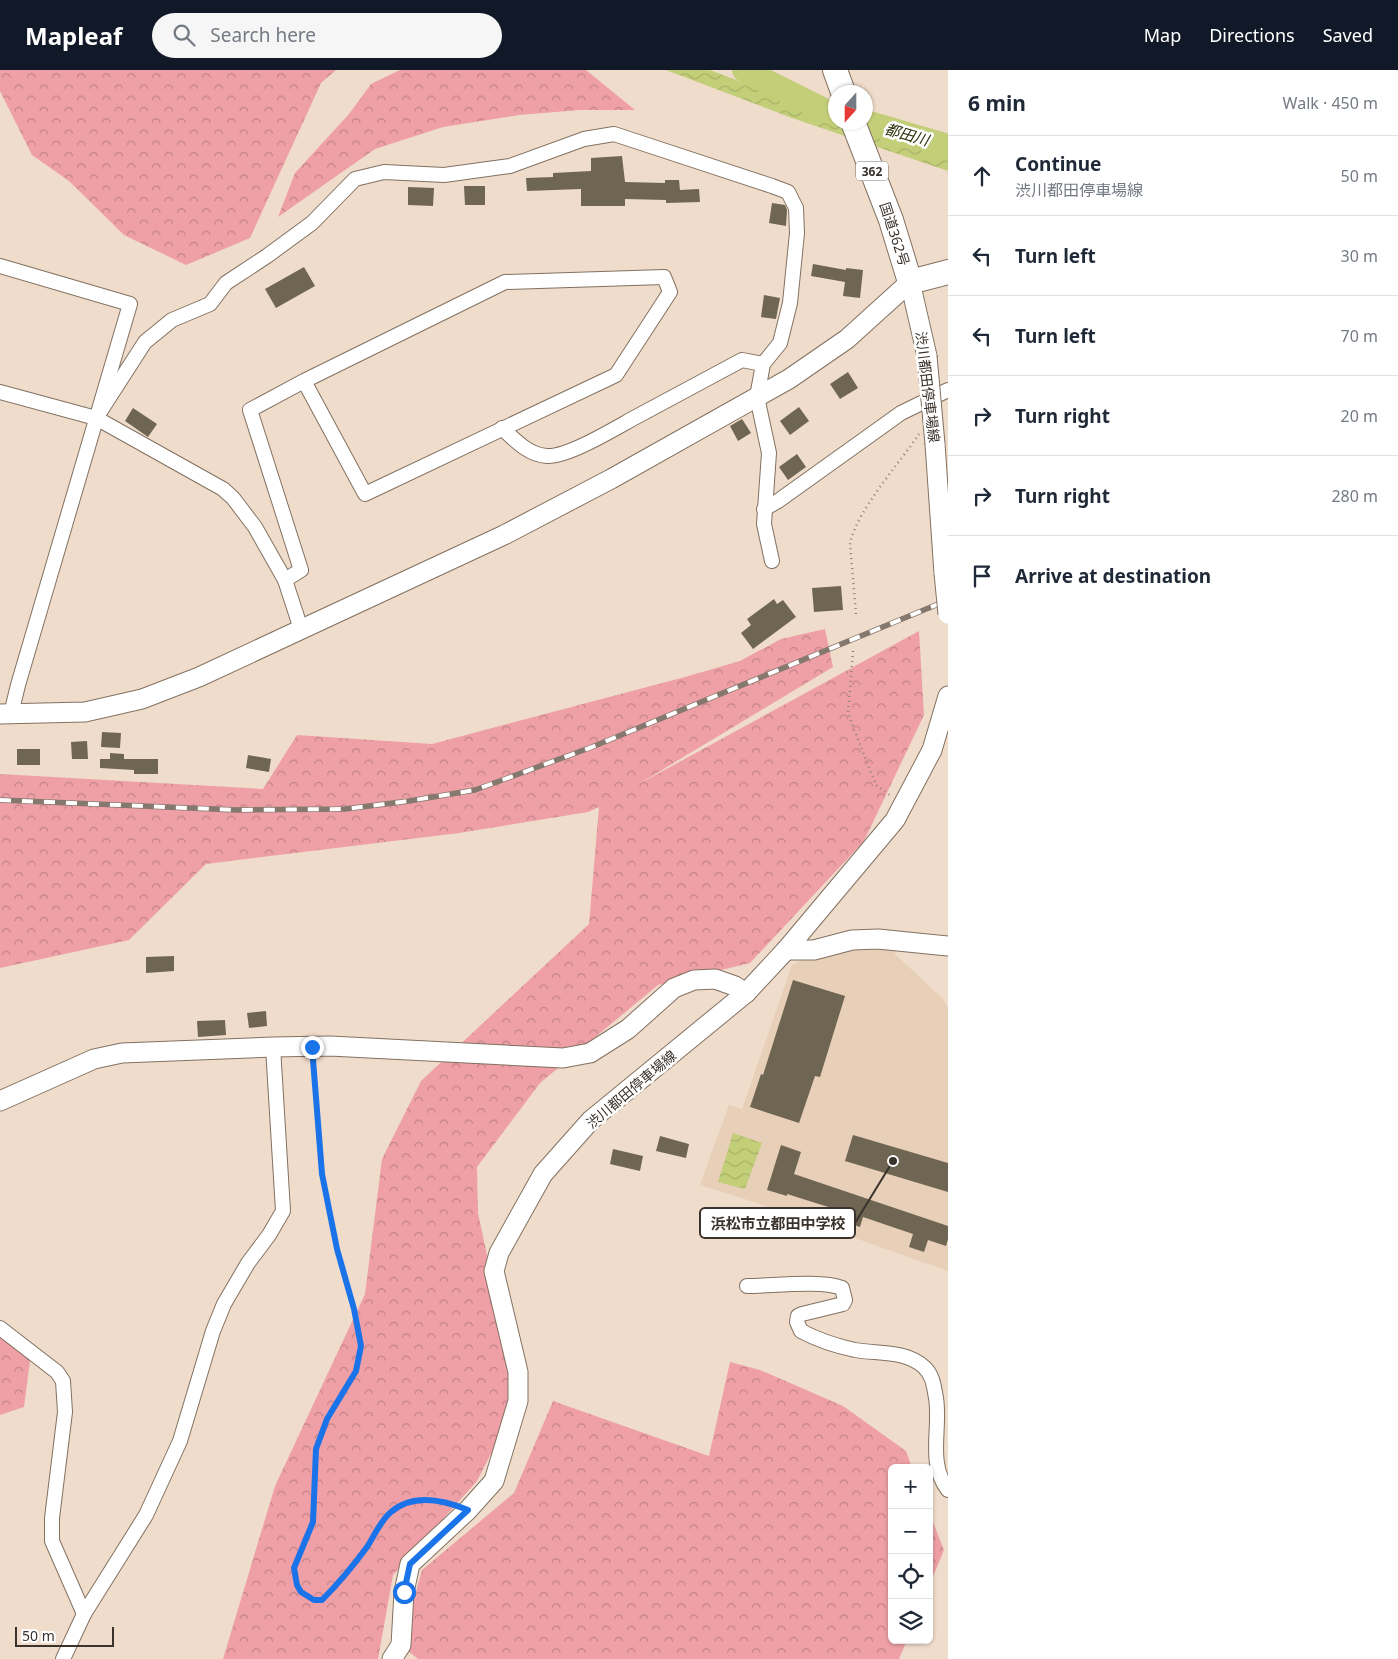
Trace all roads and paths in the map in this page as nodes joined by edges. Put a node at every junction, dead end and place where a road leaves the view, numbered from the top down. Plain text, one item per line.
1 (835, 70) edge
2 (840, 85) edge
3 (857, 130) edge
4 (0, 266) edge
5 (948, 272) edge
6 (910, 282) junction
7 (763, 364) junction
8 (304, 381) junction
9 (948, 390) edge
10 (0, 392) edge
11 (757, 397) junction
12 (96, 418) junction
13 (502, 428) junction
14 (928, 438) junction
15 (764, 509) junction
16 (772, 561) dead end
17 (285, 580) junction
18 (856, 614) dead end
19 (948, 614) edge
20 (301, 629) junction
21 (853, 651) dead end
22 (948, 696) edge
23 (6, 714) edge
24 (895, 820) junction
25 (948, 946) edge
26 (786, 950) junction
27 (746, 993) junction
28 (273, 1047) junction
29 (312, 1047) junction
30 (0, 1102) edge
31 (748, 1286) dead end
32 (0, 1328) edge
33 (948, 1490) edge
34 (468, 1510) junction
35 (84, 1614) junction
36 (63, 1659) edge
37 (392, 1659) edge

1 - 2 highway
3 - 6 highway, 国道362号 / 362
4 - 12 street
5 - 6 highway, 国道362号
6 - 11 street
6 - 14 street, 渋川都田停車場線, bridge
7 - 11 street
7 - 12 street
7 - 13 street
8 - 13 street
8 - 13 street
8 - 17 street
9 - 15 street
10 - 12 street
11 - 15 street
11 - 20 street
12 - 17 street
12 - 23 street
14 - 18 path
14 - 19 street, 渋川都田停車場線, bridge
15 - 16 street
17 - 20 street
20 - 23 street
21 - 24 path
22 - 24 street, 渋川都田停車場線
24 - 26 street, 渋川都田停車場線
25 - 26 street
26 - 27 street, 渋川都田停車場線
27 - 29 street
27 - 34 street, 渋川都田停車場線
28 - 29 street
28 - 30 street
28 - 35 street
29 - 34 path
31 - 33 street
32 - 35 street
34 - 37 street, 渋川都田停車場線
35 - 36 street

